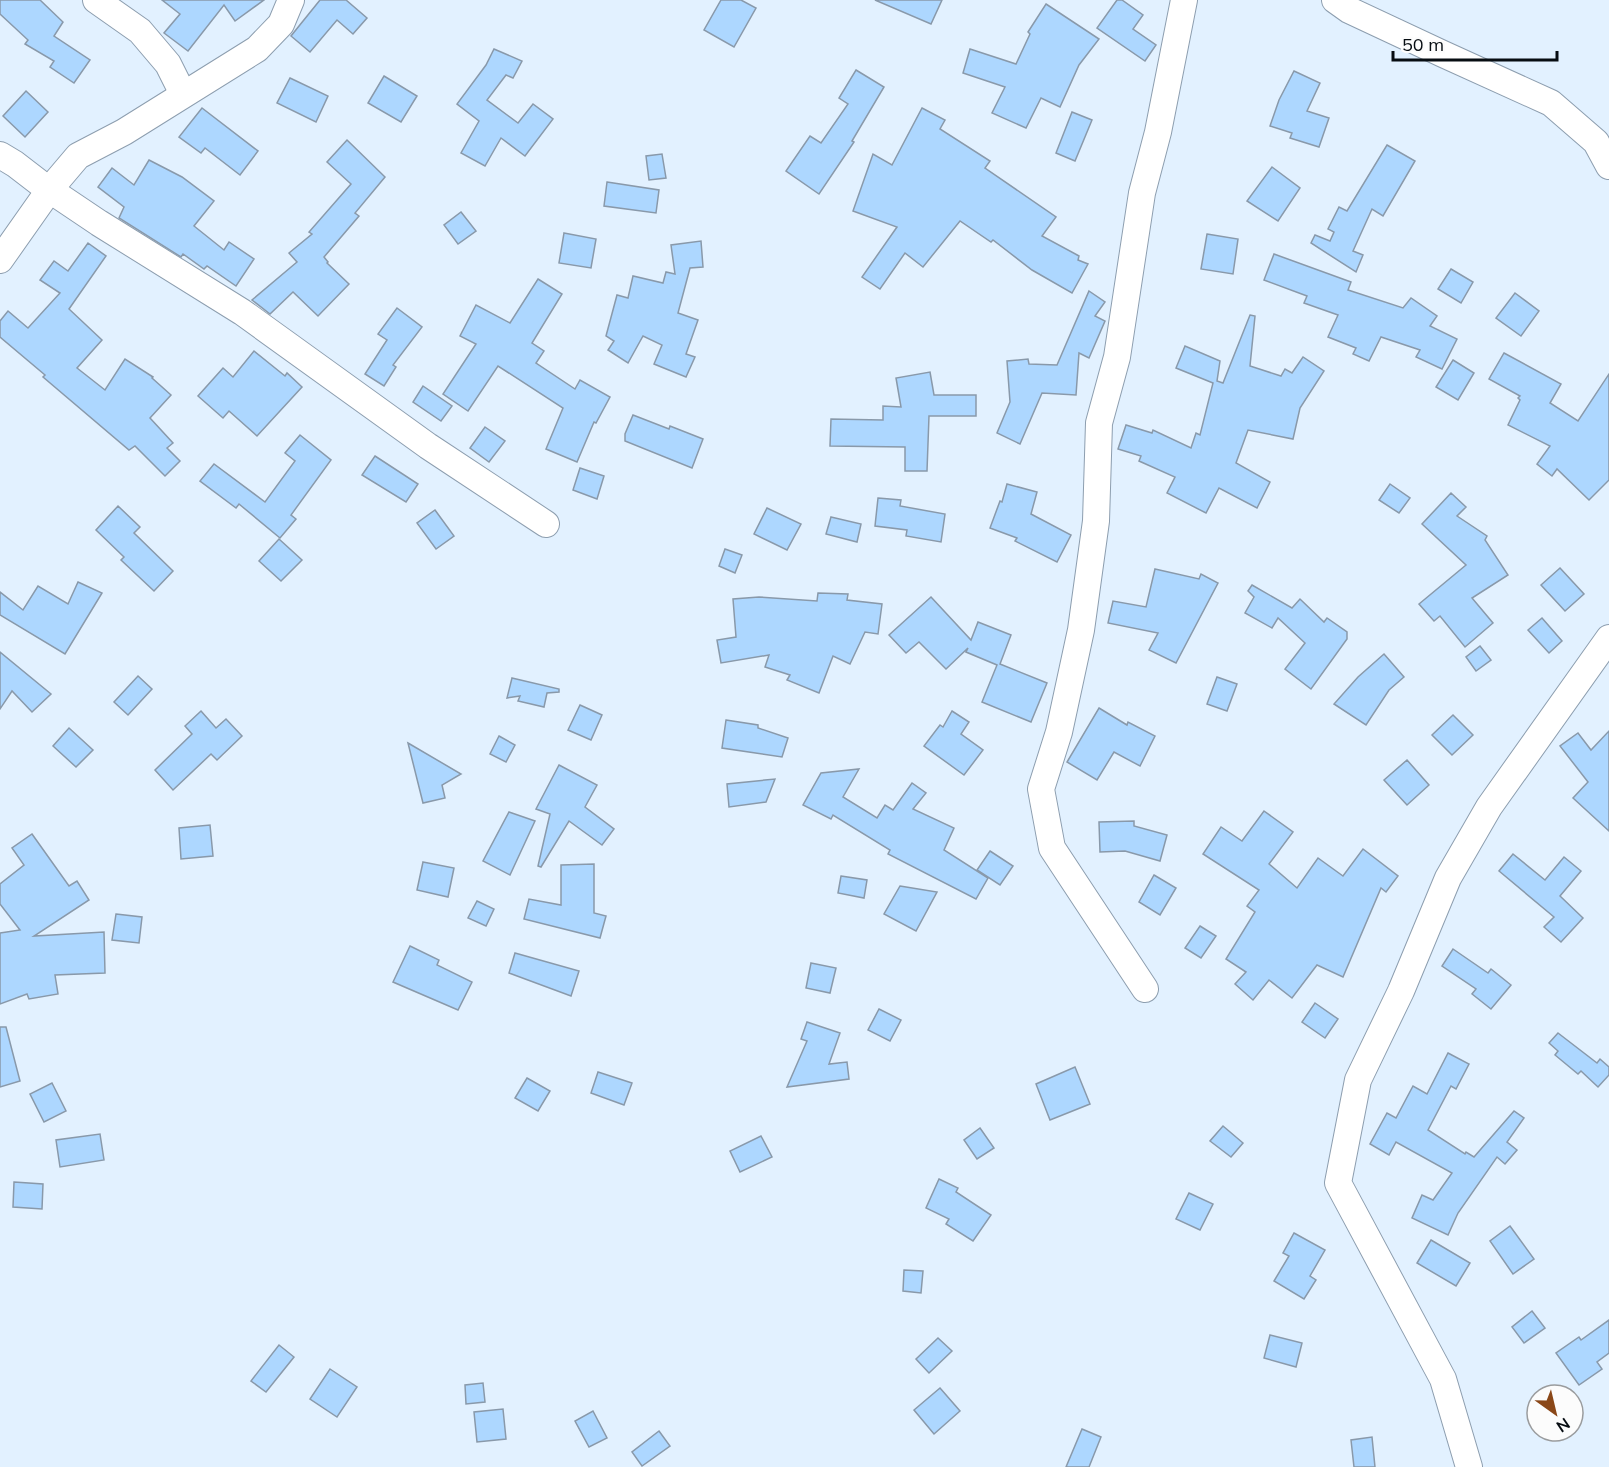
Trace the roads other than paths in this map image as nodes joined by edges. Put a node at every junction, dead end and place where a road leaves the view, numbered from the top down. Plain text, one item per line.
1 (96, 0) edge
2 (291, 0) edge
3 (1184, 0) edge
4 (1335, 0) edge
5 (183, 94) junction
6 (0, 155) edge
7 (1609, 166) edge
8 (50, 189) junction
9 (0, 260) edge
10 (546, 524) dead end
11 (1609, 638) edge
12 (1145, 989) dead end
13 (1469, 1467) edge

1 - 5 street
2 - 5 street
3 - 12 street
4 - 7 street
5 - 8 street
6 - 8 street
8 - 9 street
8 - 10 street
11 - 13 street

